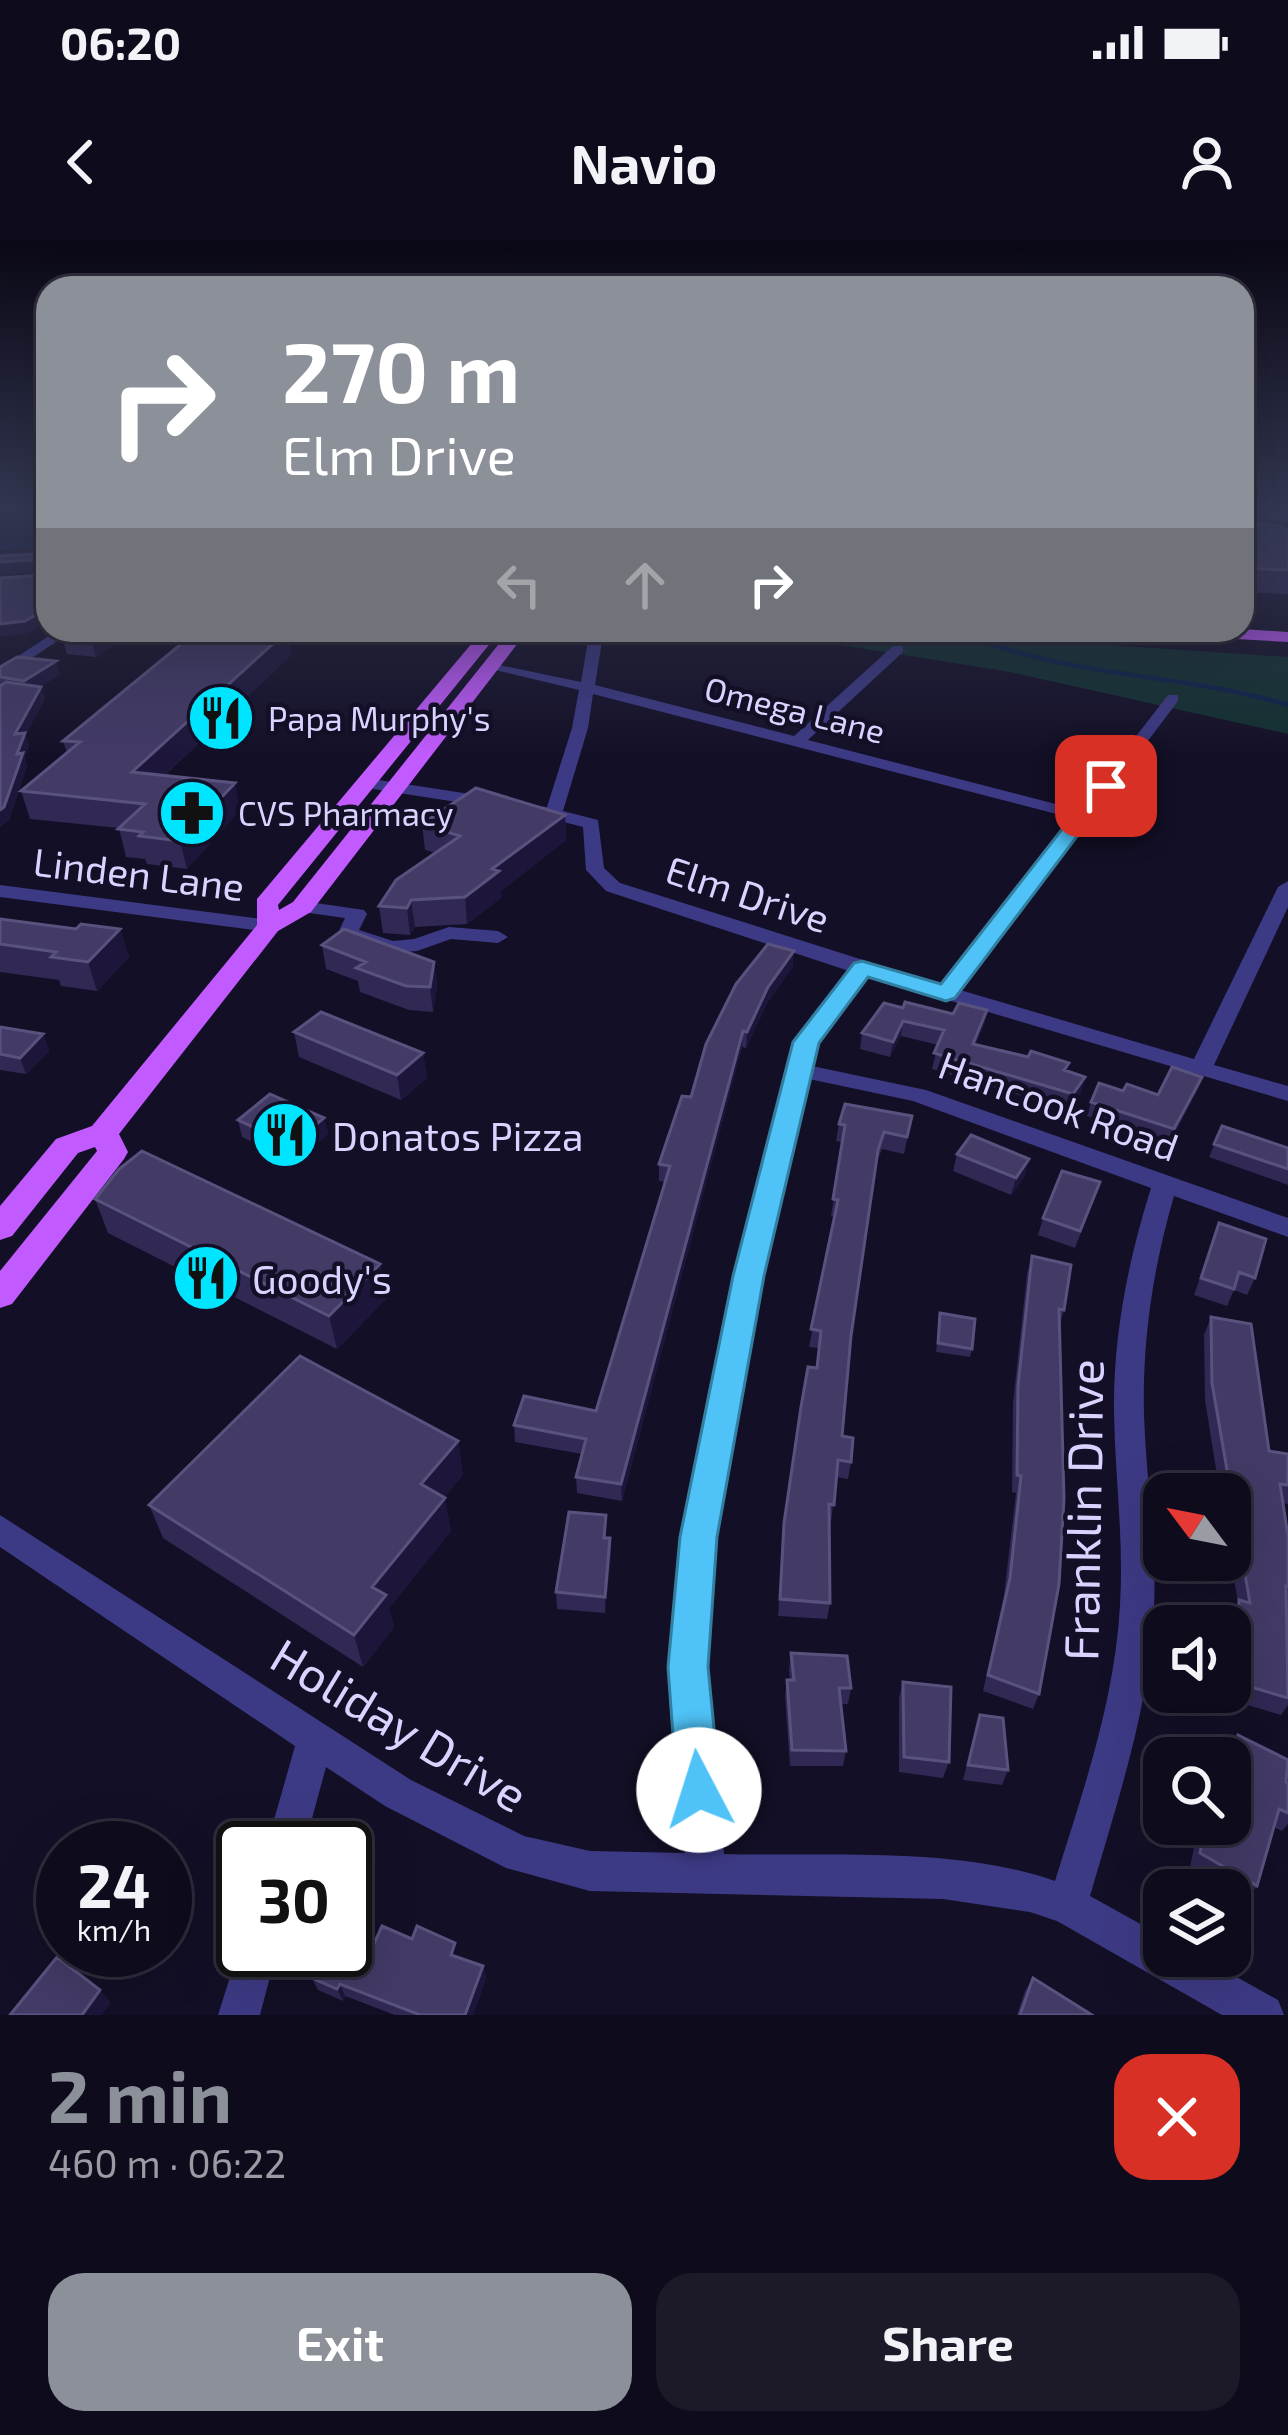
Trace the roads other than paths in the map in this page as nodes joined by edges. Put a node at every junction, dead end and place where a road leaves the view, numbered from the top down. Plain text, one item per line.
1 (1254, 616) edge
2 (1288, 618) edge
3 (1254, 635) edge
4 (1288, 637) edge
5 (48, 642) edge
6 (482, 642) edge
7 (510, 642) edge
8 (595, 642) edge
9 (898, 649) dead end
10 (2, 651) edge
11 (31, 653) junction
12 (490, 667) junction
13 (0, 675) edge
14 (589, 688) junction
15 (1173, 698) dead end
16 (798, 741) junction
17 (367, 783) junction
18 (397, 788) junction
19 (554, 812) junction
20 (1083, 816) junction
21 (1288, 886) edge
22 (0, 891) edge
23 (302, 907) junction
24 (269, 926) junction
25 (498, 937) dead end
26 (862, 968) junction
27 (946, 993) junction
28 (1201, 1067) junction
29 (800, 1070) junction
30 (1288, 1094) edge
31 (103, 1133) junction
32 (1165, 1185) junction
33 (0, 1228) edge
34 (1288, 1228) edge
35 (0, 1295) edge
36 (0, 1529) edge
37 (315, 1738) junction
38 (292, 1821) edge
39 (706, 1871) junction
40 (1067, 1905) junction
41 (250, 1977) edge
42 (239, 2015) edge
43 (1263, 2015) edge

1 - 2 main road
3 - 4 main road
5 - 11 street
6 - 17 main road
7 - 12 main road
8 - 14 street
9 - 16 street
10 - 11 street
11 - 13 street
12 - 14 street, Omega Lane
12 - 18 main road
14 - 16 street, Omega Lane
14 - 19 street
15 - 20 street
16 - 20 street, Omega Lane
17 - 18 street
17 - 24 main road
18 - 19 street
18 - 23 main road
19 - 26 street, Elm Drive
20 - 27 street
21 - 28 street
22 - 24 street, Linden Lane
23 - 24 main road
23 - 25 street
24 - 31 main road
26 - 27 street, Elm Drive
26 - 29 street
27 - 28 street, Elm Drive
28 - 30 street, Elm Drive
29 - 32 street, Hancook Road
29 - 39 street
31 - 33 main road
31 - 35 main road
32 - 34 street, Hancook Road
32 - 40 street, Franklin Drive
36 - 37 street, Holiday Drive
37 - 38 street
37 - 39 street, Holiday Drive
39 - 40 street, Holiday Drive
40 - 43 street, Holiday Drive
41 - 42 street

